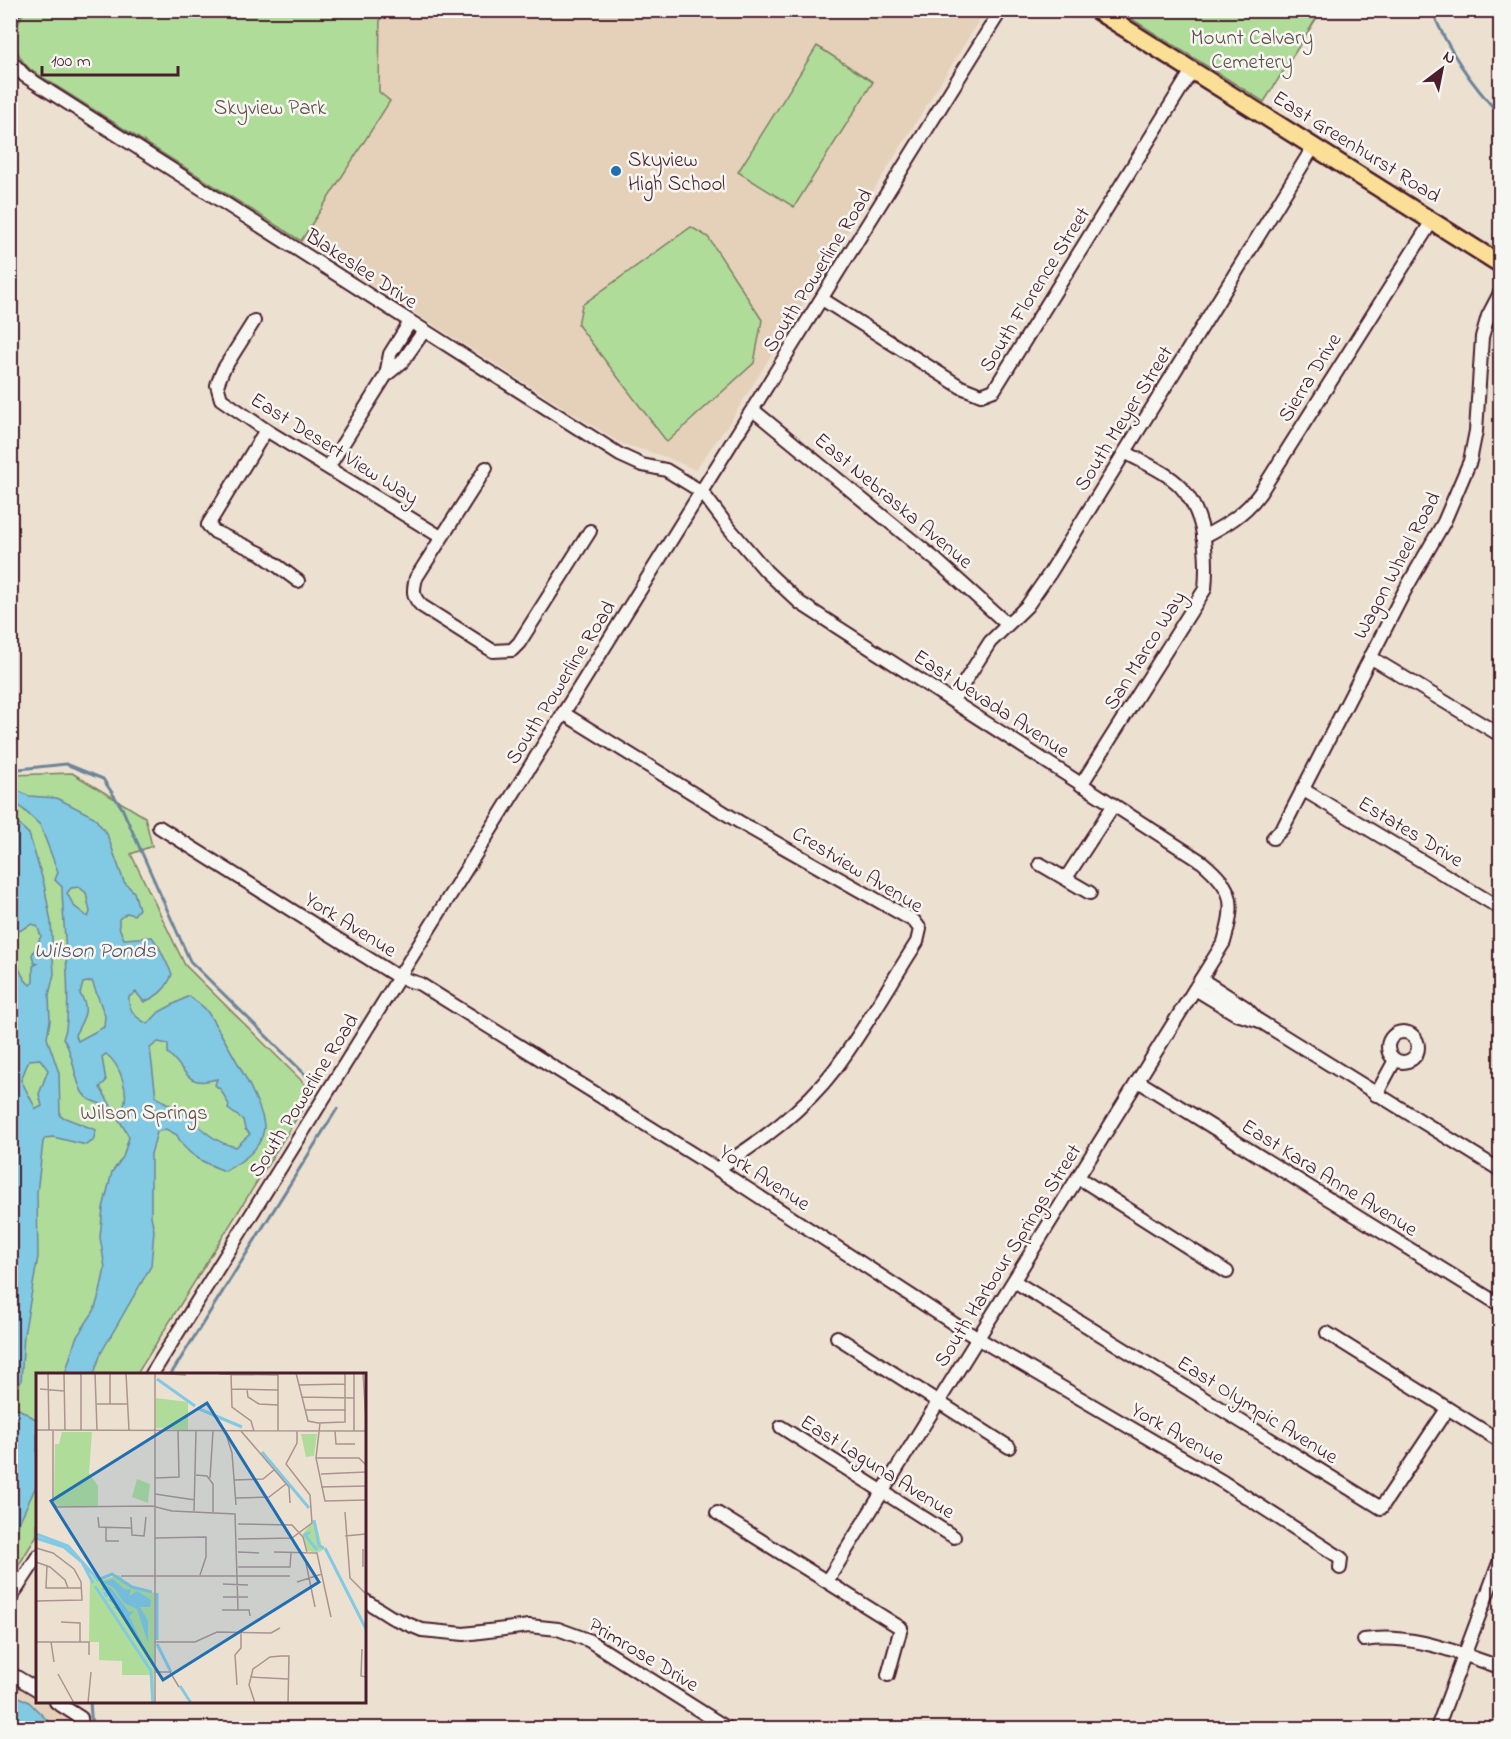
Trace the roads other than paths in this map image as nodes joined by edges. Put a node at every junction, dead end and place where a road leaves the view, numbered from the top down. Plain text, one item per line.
1 (14, 10) edge
2 (1001, 10) edge
3 (1096, 10) edge
4 (10, 16) edge
5 (10, 60) edge
6 (1193, 69) junction
7 (1314, 146) junction
8 (1432, 221) junction
9 (1500, 264) edge
10 (1500, 294) edge
11 (822, 299) junction
12 (254, 321) dead end
13 (410, 322) junction
14 (424, 331) junction
15 (386, 375) junction
16 (753, 411) junction
17 (266, 430) junction
18 (1125, 452) junction
19 (329, 466) junction
20 (486, 468) dead end
21 (702, 492) junction
22 (590, 531) dead end
23 (441, 537) junction
24 (1203, 537) junction
25 (298, 581) dead end
26 (1006, 624) junction
27 (1370, 657) junction
28 (953, 700) junction
29 (563, 713) junction
30 (1500, 735) edge
31 (1081, 785) junction
32 (1302, 789) junction
33 (1113, 806) junction
34 (159, 827) dead end
35 (1273, 838) dead end
36 (1040, 864) dead end
37 (1066, 878) junction
38 (1090, 893) dead end
39 (1500, 908) edge
40 (1219, 950) joint
41 (398, 977) junction
42 (1198, 984) junction
43 (1395, 1060) dead end
44 (1138, 1081) junction
45 (1376, 1095) junction
46 (717, 1169) junction
47 (1500, 1170) edge
48 (1079, 1178) junction
49 (1227, 1272) dead end
50 (1014, 1281) junction
51 (1500, 1305) edge
52 (1327, 1333) dead end
53 (837, 1337) dead end
54 (978, 1338) junction
55 (153, 1373) edge
56 (938, 1402) junction
57 (1447, 1409) junction
58 (781, 1427) dead end
59 (1500, 1442) edge
60 (1009, 1447) dead end
61 (883, 1492) junction
62 (717, 1513) dead end
63 (954, 1537) dead end
64 (36, 1559) edge
65 (1500, 1560) edge
66 (1340, 1568) dead end
67 (827, 1581) junction
68 (10, 1599) edge
69 (366, 1601) edge
70 (1364, 1640) dead end
71 (1464, 1655) junction
72 (1500, 1667) edge
73 (10, 1673) edge
74 (888, 1676) dead end
75 (36, 1689) edge
76 (59, 1703) edge
77 (82, 1728) edge
78 (727, 1728) edge
79 (1437, 1728) edge

1 - 4 street
2 - 11 street, South Powerline Road
3 - 6 main road, East Greenhurst Road
5 - 13 street, Blakeslee Drive
6 - 7 main road, East Greenhurst Road
6 - 11 street, South Florence Street
7 - 8 main road, East Greenhurst Road
7 - 18 street, South Meyer Street
8 - 9 main road, East Greenhurst Road
8 - 24 street, Sierra Drive
10 - 27 street, Wagon Wheel Road
11 - 16 street, South Powerline Road
12 - 17 street, East Desert View Way
13 - 14 street, Blakeslee Drive
13 - 15 street
14 - 15 street
14 - 21 street, Blakeslee Drive
15 - 19 street
16 - 21 street, South Powerline Road
16 - 26 street, East Nebraska Avenue
17 - 19 street, East Desert View Way
17 - 25 street
18 - 24 street, San Marco Way
18 - 26 street, South Meyer Street
19 - 23 street, East Desert View Way
20 - 23 street
21 - 28 street, East Nevada Avenue
21 - 29 street, South Powerline Road
22 - 23 street
24 - 31 street, San Marco Way
26 - 28 street, South Meyer Street
27 - 30 street
27 - 32 street, Wagon Wheel Road
28 - 31 street, East Nevada Avenue
29 - 41 street, South Powerline Road
29 - 46 street, Crestview Avenue
31 - 33 street, East Nevada Avenue
32 - 35 street, Wagon Wheel Road
32 - 39 street, Estates Drive
33 - 37 street
33 - 40 street, East Nevada Avenue
34 - 41 street, York Avenue
36 - 37 street
37 - 38 street
40 - 42 street, South Harbour Springs Street
41 - 46 street, York Avenue
41 - 55 street, South Powerline Road
42 - 44 street, South Harbour Springs Street
42 - 45 street
43 - 45 street
44 - 48 street, South Harbour Springs Street
44 - 51 street, East Kara Anne Avenue
45 - 47 street
46 - 54 street, York Avenue
48 - 49 street
48 - 50 street, South Harbour Springs Street
50 - 54 street, South Harbour Springs Street
50 - 57 street, East Olympic Avenue
52 - 57 street
53 - 56 street
54 - 56 street, South Harbour Springs Street
54 - 66 street, York Avenue
56 - 60 street
56 - 61 street, South Harbour Springs Street
57 - 59 street
58 - 61 street, East Laguna Avenue
61 - 63 street, East Laguna Avenue
61 - 67 street, South Harbour Springs Street
62 - 67 street
64 - 68 street
65 - 71 street
67 - 74 street
69 - 78 street, Primrose Drive
70 - 71 street
71 - 72 street
71 - 79 street
73 - 75 street
76 - 77 street

